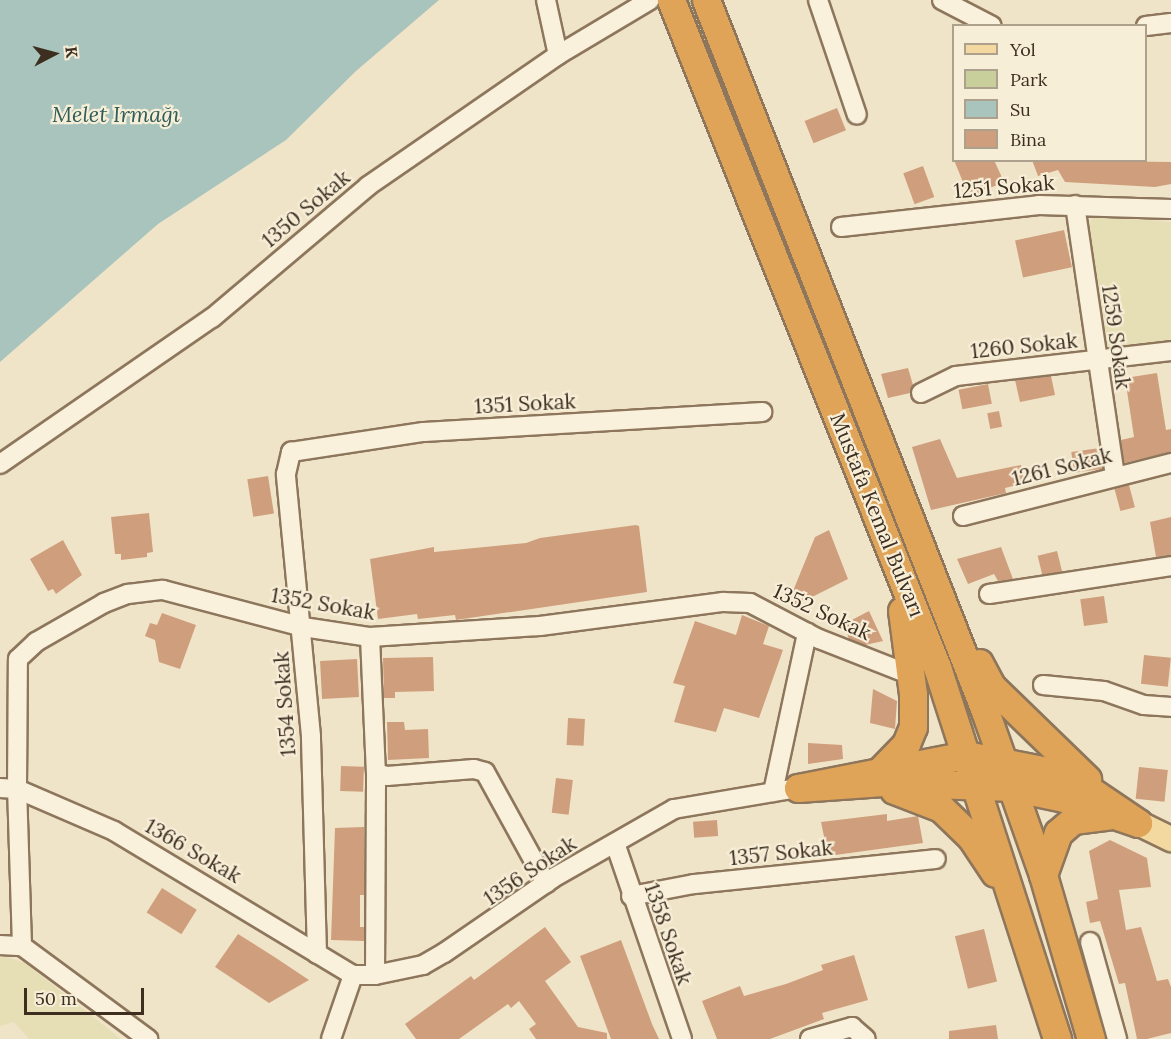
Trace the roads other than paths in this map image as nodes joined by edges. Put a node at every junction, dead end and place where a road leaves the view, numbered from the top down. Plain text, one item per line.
1 (546, 0) edge
2 (650, 0) edge
3 (671, 0) edge
4 (706, 0) edge
5 (818, 0) edge
6 (942, 0) edge
7 (1171, 23) edge
8 (988, 24) edge
9 (1147, 26) edge
10 (558, 55) junction
11 (857, 115) dead end
12 (1075, 205) junction
13 (1171, 209) edge
14 (841, 226) dead end
15 (1171, 351) edge
16 (1096, 361) junction
17 (921, 393) dead end
18 (762, 412) dead end
19 (291, 452) joint
20 (1171, 463) edge
21 (0, 464) edge
22 (1115, 476) junction
23 (963, 516) dead end
24 (892, 550) junction
25 (1171, 566) edge
26 (935, 580) junction
27 (989, 594) dead end
28 (303, 627) junction
29 (807, 633) junction
30 (370, 637) junction
31 (911, 675) junction
32 (1043, 685) dead end
33 (1171, 707) edge
34 (966, 755) junction
35 (881, 770) junction
36 (376, 773) junction
37 (1007, 775) junction
38 (851, 784) junction
39 (976, 784) junction
40 (8, 789) edge
41 (785, 790) junction
42 (1138, 823) junction
43 (1171, 839) edge
44 (615, 843) junction
45 (936, 859) dead end
46 (1043, 875) junction
47 (546, 883) junction
48 (631, 896) junction
49 (1016, 907) junction
50 (1090, 942) dead end
51 (0, 945) edge
52 (22, 946) junction
53 (317, 954) junction
54 (353, 975) junction
55 (375, 975) junction
56 (148, 1039) edge
57 (331, 1039) edge
58 (682, 1039) edge
59 (810, 1039) edge
60 (866, 1039) edge
61 (1057, 1039) edge
62 (1091, 1039) edge
63 (1117, 1039) edge

1 - 10 street
2 - 10 street, 1350 Sokak
3 - 24 highway, Mustafa Kemal Bulvarı
4 - 26 highway, Mustafa Kemal Bulvarı
5 - 11 street
6 - 8 street
7 - 9 street
10 - 21 street, 1350 Sokak
12 - 13 street, 1251 Sokak
12 - 14 street, 1251 Sokak
12 - 16 street, 1259 Sokak
15 - 16 street, 1260 Sokak
16 - 17 street, 1260 Sokak
16 - 22 street, 1259 Sokak
18 - 19 street, 1351 Sokak
19 - 28 street, 1354 Sokak
20 - 22 street, 1261 Sokak
22 - 23 street, 1261 Sokak
24 - 31 highway
24 - 34 highway, Mustafa Kemal Bulvarı
25 - 27 street
26 - 37 highway, Mustafa Kemal Bulvarı
26 - 42 highway
28 - 30 street, 1352 Sokak
28 - 40 street, 1352 Sokak
28 - 53 street, 1354 Sokak
29 - 30 street, 1352 Sokak
29 - 31 street, 1352 Sokak
29 - 41 street
30 - 36 street
31 - 35 highway
32 - 33 street
34 - 35 highway
34 - 37 highway
34 - 39 highway, Mustafa Kemal Bulvarı
35 - 41 highway
36 - 47 street
36 - 55 street
37 - 39 highway
37 - 42 highway
37 - 46 highway, Mustafa Kemal Bulvarı
38 - 39 highway
38 - 41 highway
38 - 49 highway
39 - 49 highway, Mustafa Kemal Bulvarı
40 - 52 street, 1352 Sokak
40 - 53 street, 1366 Sokak
41 - 44 street, 1356 Sokak
42 - 43 main road
42 - 46 highway
44 - 47 street, 1356 Sokak
44 - 48 street, 1358 Sokak
45 - 48 street, 1357 Sokak
46 - 62 highway, Mustafa Kemal Bulvarı
47 - 55 street, 1356 Sokak
48 - 58 street, 1358 Sokak
49 - 61 highway, Mustafa Kemal Bulvarı
50 - 63 street
51 - 52 street
52 - 56 street
53 - 54 street, 1366 Sokak
54 - 55 street, 1356 Sokak
54 - 57 street
59 - 60 street

